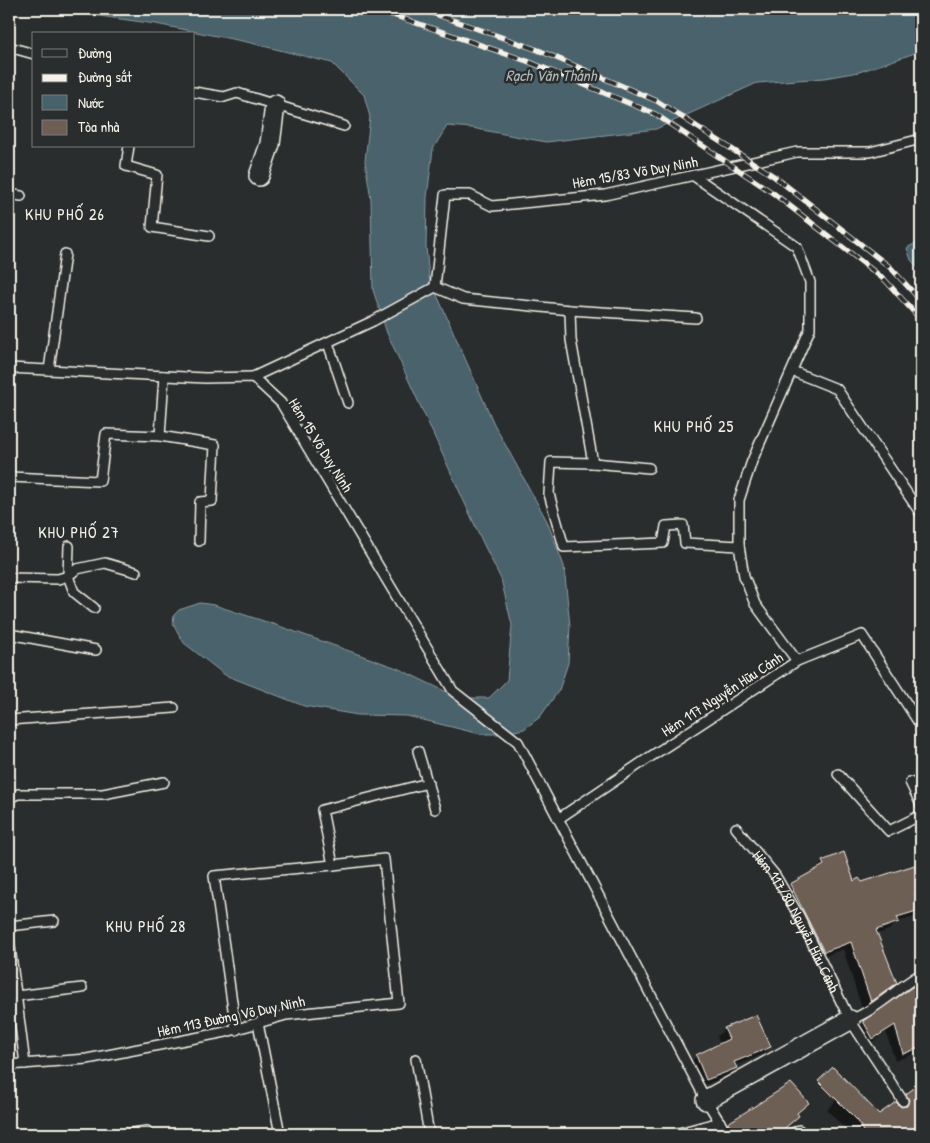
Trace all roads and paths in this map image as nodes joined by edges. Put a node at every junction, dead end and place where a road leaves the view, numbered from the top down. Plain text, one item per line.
1 (9, 47) edge
2 (32, 53) edge
3 (195, 92) edge
4 (274, 104) junction
5 (344, 126) dead end
6 (921, 139) edge
7 (129, 148) edge
8 (258, 176) dead end
9 (694, 176) junction
10 (9, 194) edge
11 (21, 196) dead end
12 (209, 236) dead end
13 (64, 254) dead end
14 (435, 287) junction
15 (570, 310) junction
16 (696, 318) dead end
17 (328, 343) junction
18 (9, 368) edge
19 (50, 370) junction
20 (792, 371) junction
21 (164, 376) junction
22 (253, 377) junction
23 (348, 403) dead end
24 (160, 436) junction
25 (593, 463) junction
26 (649, 468) dead end
27 (9, 477) edge
28 (921, 514) edge
29 (199, 541) dead end
30 (69, 546) dead end
31 (738, 546) junction
32 (136, 572) dead end
33 (68, 576) junction
34 (9, 578) edge
35 (94, 608) dead end
36 (9, 634) edge
37 (96, 650) dead end
38 (797, 660) junction
39 (174, 708) dead end
40 (9, 720) edge
41 (921, 726) edge
42 (418, 752) dead end
43 (838, 774) dead end
44 (164, 782) dead end
45 (910, 782) dead end
46 (428, 783) junction
47 (9, 798) edge
48 (921, 805) edge
49 (435, 809) dead end
50 (921, 815) edge
51 (558, 819) junction
52 (736, 828) dead end
53 (333, 865) junction
54 (54, 921) dead end
55 (9, 926) edge
56 (9, 939) edge
57 (921, 974) edge
58 (82, 988) dead end
59 (16, 996) junction
60 (850, 1020) junction
61 (258, 1024) junction
62 (236, 1030) junction
63 (416, 1059) dead end
64 (25, 1064) junction
65 (9, 1065) edge
66 (706, 1100) junction
67 (903, 1101) dead end
68 (720, 1122) junction
69 (147, 1131) dead end
70 (126, 1134) edge
71 (280, 1134) edge
72 (430, 1134) edge
73 (675, 1134) edge
74 (727, 1134) edge
75 (791, 1134) edge
76 (803, 1134) edge

1 - 2 lane
3 - 4 lane
4 - 5 lane
4 - 8 street
6 - 9 lane, Hẻm 15/83 Võ Duy Ninh
7 - 12 lane
9 - 14 lane, Hẻm 15/83 Võ Duy Ninh
9 - 20 lane, Hẻm 117 Nguyễn Hữu Cảnh
10 - 11 lane
13 - 19 lane
14 - 15 lane
14 - 17 lane
15 - 16 lane
15 - 25 lane
17 - 22 lane
17 - 23 lane
18 - 19 lane
19 - 21 lane
20 - 28 lane
20 - 31 lane, Hẻm 117 Nguyễn Hữu Cảnh
21 - 22 lane
21 - 24 lane
22 - 51 lane, Hẻm 15 Võ Duy Ninh
24 - 27 lane
24 - 29 lane
25 - 26 lane
25 - 31 lane
30 - 33 lane
31 - 38 lane, Hẻm 117 Nguyễn Hữu Cảnh
32 - 33 lane
33 - 34 lane
33 - 35 lane
36 - 37 lane
38 - 41 lane
38 - 51 lane, Hẻm 117 Nguyễn Hữu Cảnh
39 - 40 lane
42 - 46 lane
43 - 50 lane
44 - 47 lane
45 - 48 lane
46 - 49 lane
46 - 53 lane
51 - 66 lane
52 - 60 lane, Hẻm 117/80 Nguyễn Hữu Cảnh
53 - 61 lane, Hẻm 113 Đường Võ Duy Ninh
53 - 62 lane
54 - 55 lane
56 - 59 lane
57 - 60 lane
58 - 59 lane
59 - 64 lane
60 - 66 street
60 - 67 lane, Hẻm 117/80 Nguyễn Hữu Cảnh
61 - 62 lane, Hẻm 113 Đường Võ Duy Ninh
61 - 71 lane
62 - 64 lane, Hẻm 113 Đường Võ Duy Ninh
63 - 72 lane
64 - 65 lane, Hẻm 113 Đường Võ Duy Ninh
66 - 68 lane
68 - 73 lane
68 - 74 lane
69 - 70 lane
75 - 76 lane

